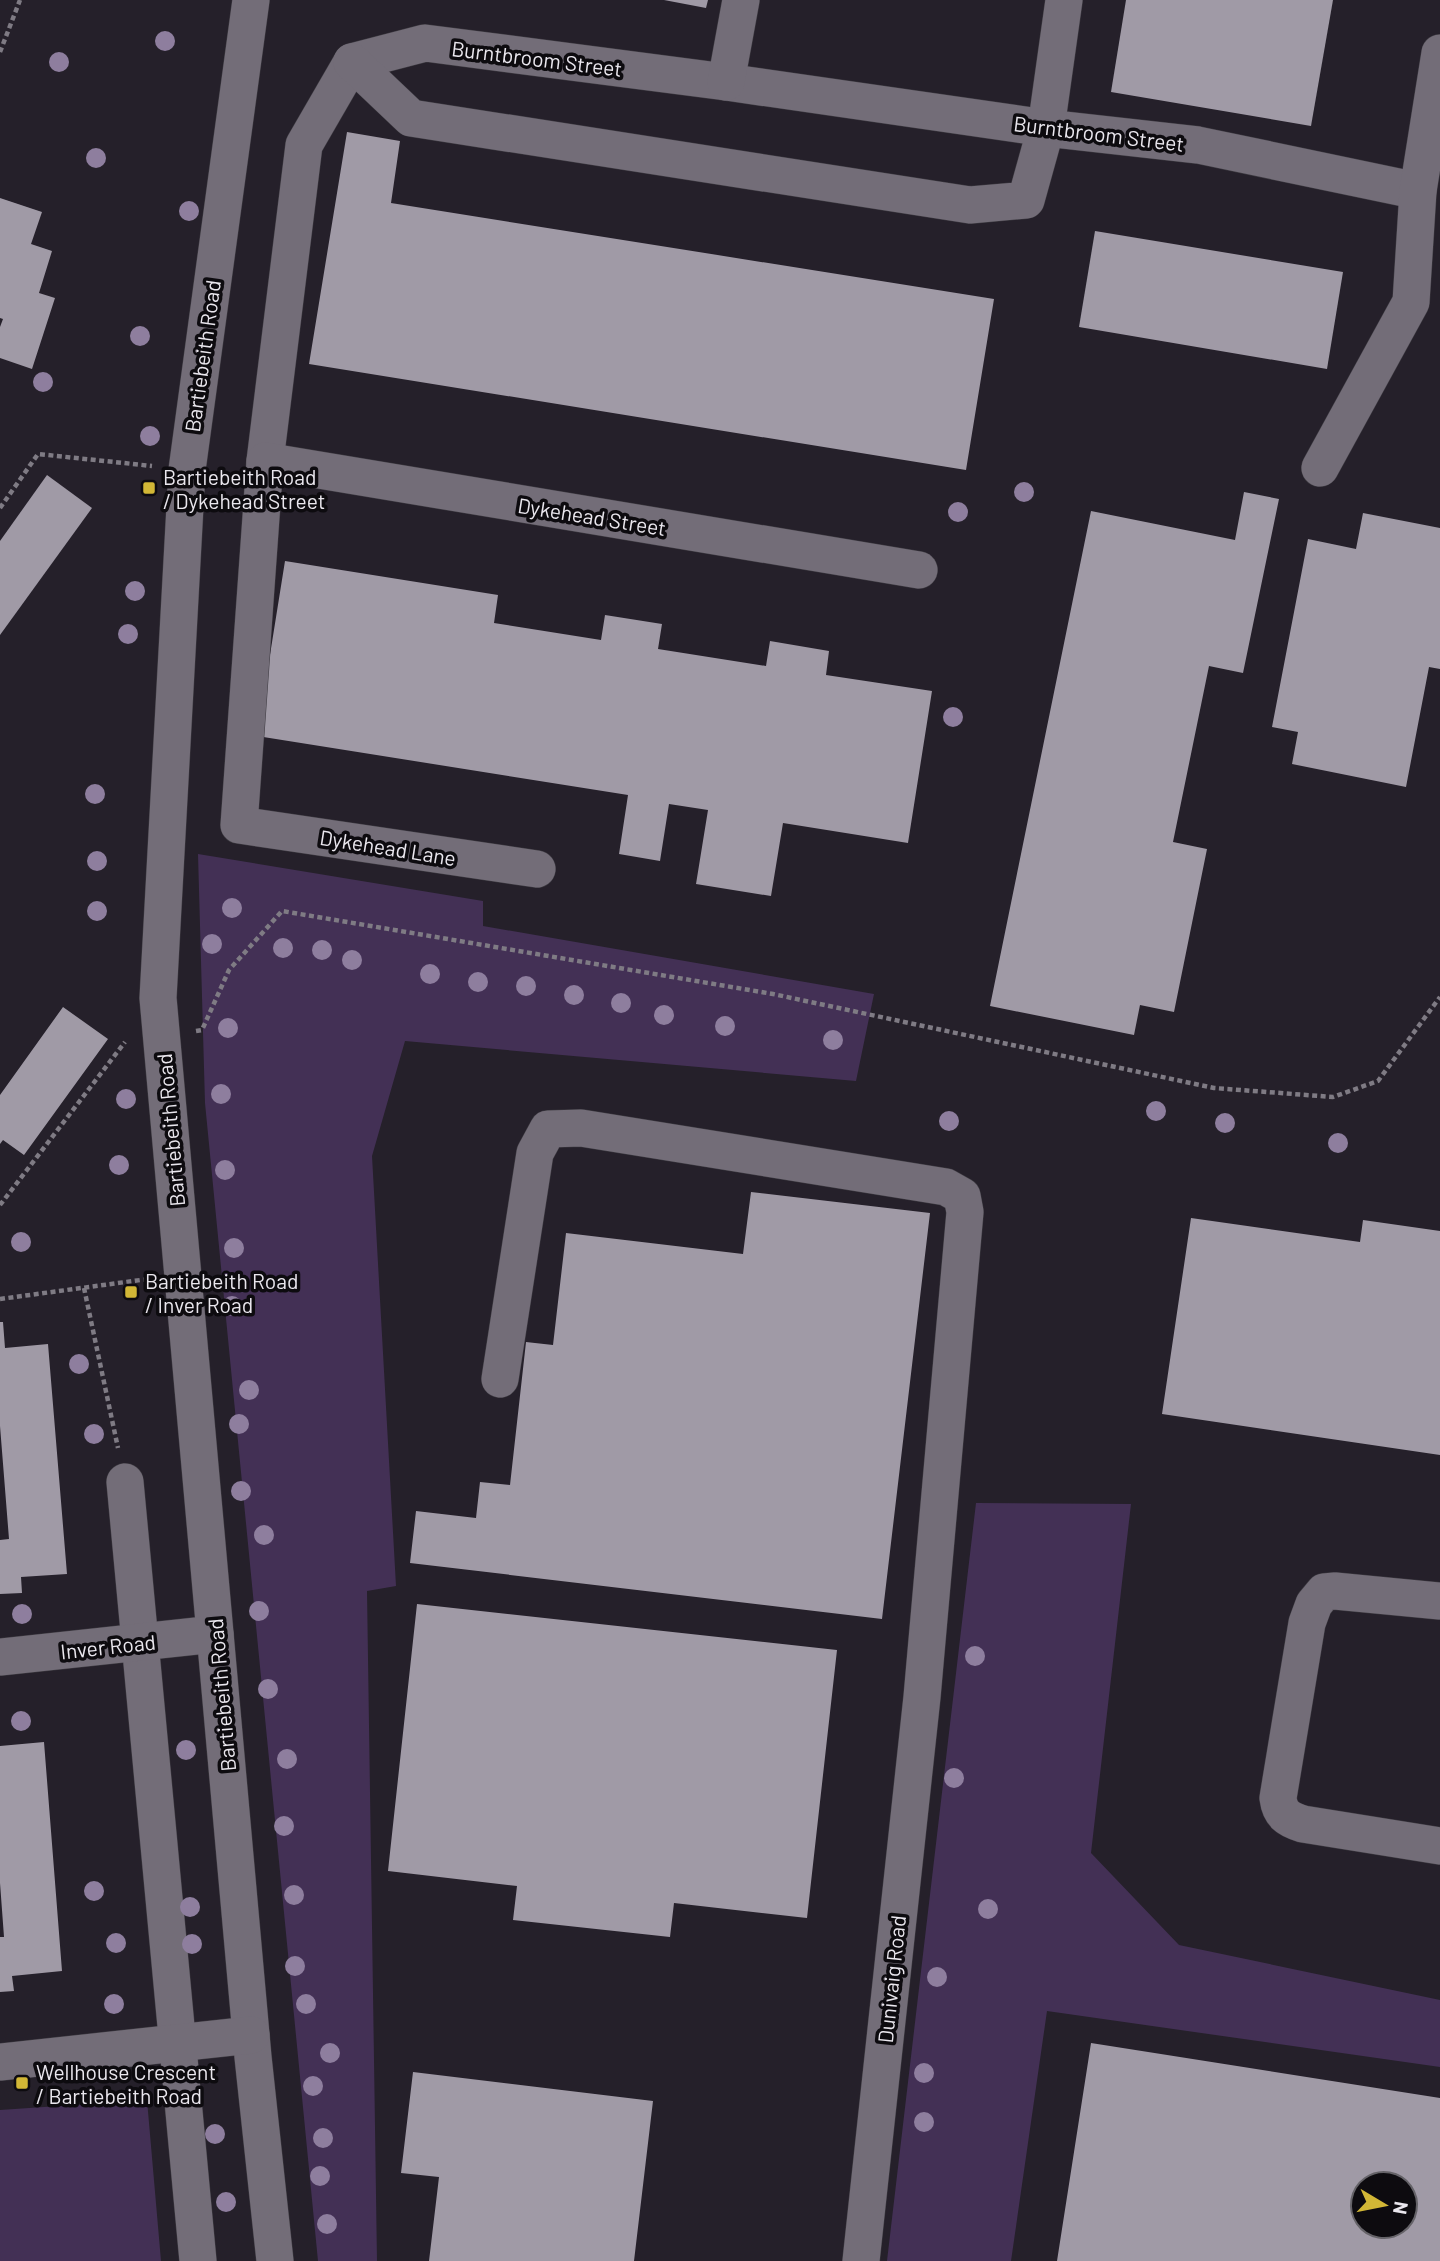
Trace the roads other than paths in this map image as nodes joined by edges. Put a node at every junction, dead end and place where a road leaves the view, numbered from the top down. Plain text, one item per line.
1 (251, 0) edge
2 (741, 0) edge
3 (1065, 0) edge
4 (1440, 53) edge
5 (352, 62) junction
6 (726, 82) junction
7 (1046, 128) junction
8 (1418, 191) junction
9 (265, 461) junction
10 (1320, 468) dead end
11 (919, 570) dead end
12 (537, 869) dead end
13 (500, 1379) dead end
14 (125, 1482) road end
15 (1440, 1601) edge
16 (215, 1634) junction
17 (141, 1643) junction
18 (0, 1657) edge
19 (1440, 1846) edge
20 (251, 2035) junction
21 (179, 2044) junction
22 (0, 2062) edge
23 (198, 2261) edge
24 (275, 2261) edge
25 (861, 2261) edge

1 - 16 street, Bartiebeith Road
2 - 6 street
3 - 7 street
4 - 8 street
5 - 6 street, Burntbroom Street
5 - 7 street
5 - 9 street
6 - 7 street, Burntbroom Street
7 - 8 street, Burntbroom Street
8 - 10 street
9 - 11 street, Dykehead Street
9 - 12 street, Dykehead Lane
13 - 25 street, Dunivaig Road
14 - 17 street
15 - 19 street
16 - 17 street, Inver Road
16 - 20 street, Bartiebeith Road
17 - 18 street, Inver Road
17 - 21 street
20 - 21 street
20 - 24 street, Bartiebeith Road
21 - 22 street
21 - 23 street

